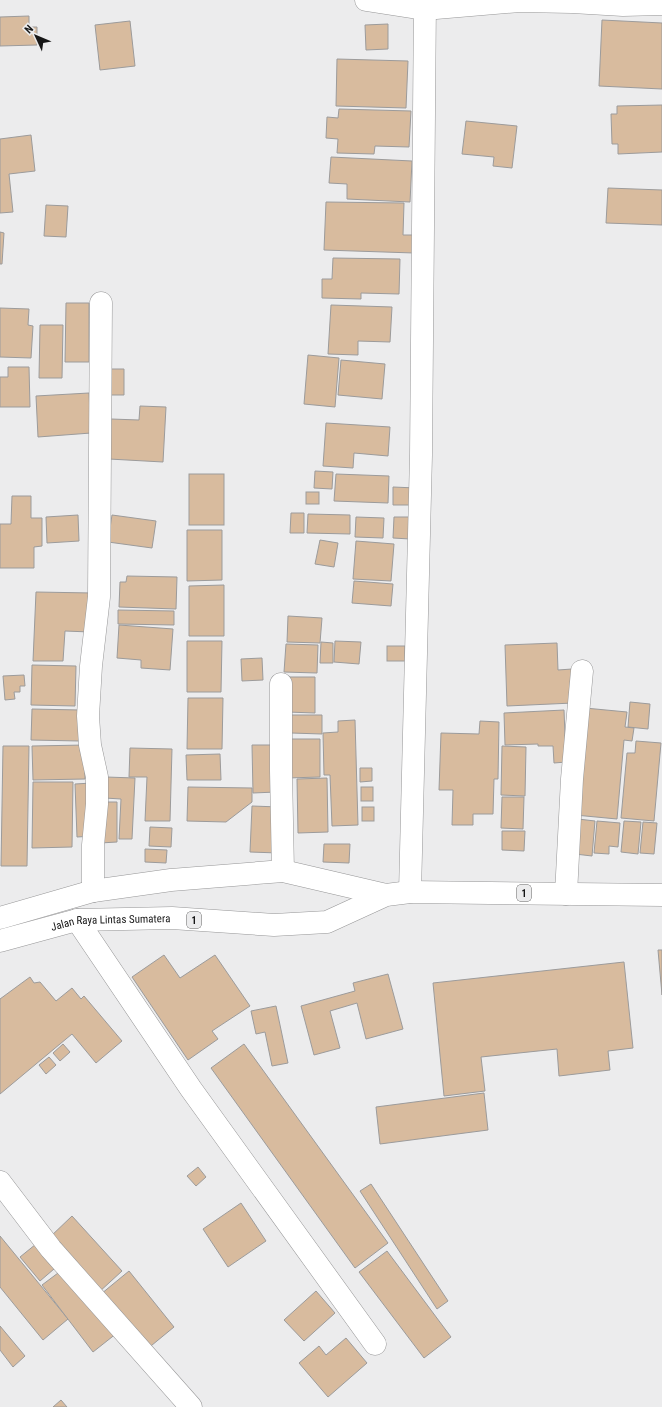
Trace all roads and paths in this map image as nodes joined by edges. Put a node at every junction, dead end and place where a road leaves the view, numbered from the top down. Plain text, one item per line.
1 (366, 0) edge
2 (520, 1) edge
3 (662, 4) edge
4 (424, 5) edge
5 (101, 303) dead end
6 (582, 671) dead end
7 (281, 684) dead end
8 (283, 872) junction
9 (93, 891) junction
10 (410, 892) junction
11 (566, 894) junction
12 (386, 895) junction
13 (662, 895) edge
14 (0, 918) edge
15 (77, 920) junction
16 (0, 941) edge
17 (0, 1182) edge
18 (375, 1344) dead end
19 (191, 1407) edge

1 - 4 main road
2 - 3 main road
2 - 4 main road
4 - 10 main road
5 - 9 main road
6 - 11 main road
7 - 8 main road
8 - 9 main road, Jalan Raya Lintas Sumatera / 1
8 - 12 main road, Jalan Raya Lintas Sumatera / 1
9 - 14 main road, Jalan Raya Lintas Sumatera / 1
10 - 11 main road, Jalan Raya Lintas Sumatera / 1
10 - 12 main road, Jalan Raya Lintas Sumatera / 1
11 - 13 main road, Jalan Raya Lintas Sumatera / 1
12 - 15 main road, Jalan Raya Lintas Sumatera / 1
15 - 16 main road, Jalan Raya Lintas Sumatera / 1
15 - 18 main road
17 - 19 main road

